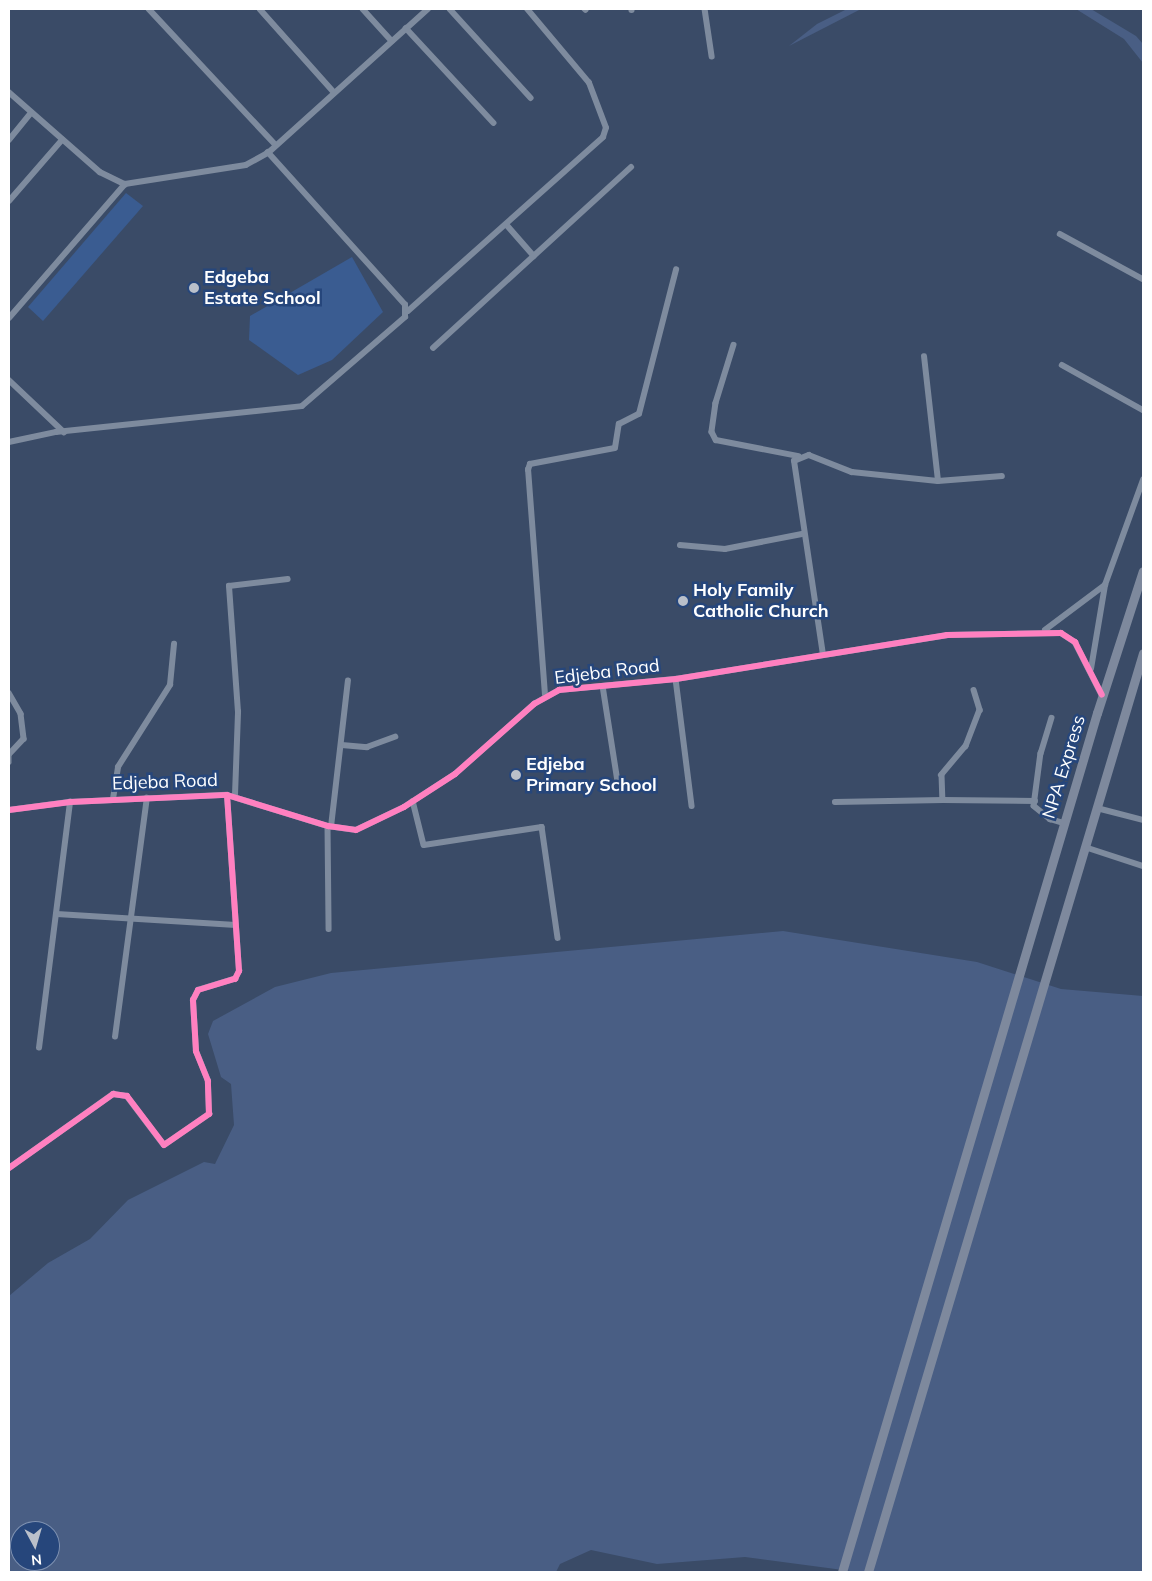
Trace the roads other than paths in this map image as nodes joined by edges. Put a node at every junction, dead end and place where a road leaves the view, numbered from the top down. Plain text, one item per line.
1 (149, 9) edge
2 (260, 9) edge
3 (364, 9) edge
4 (428, 9) edge
5 (450, 9) edge
6 (527, 9) edge
7 (705, 9) edge
8 (406, 28) junction
9 (392, 41) junction
10 (712, 56) dead end
11 (9, 92) edge
12 (334, 92) junction
13 (531, 98) dead end
14 (31, 113) junction
15 (494, 123) dead end
16 (9, 140) edge
17 (62, 140) junction
18 (276, 145) junction
19 (268, 153) junction
20 (631, 167) dead end
21 (125, 184) junction
22 (9, 201) edge
23 (507, 225) junction
24 (1060, 234) dead end
25 (534, 256) junction
26 (676, 270) dead end
27 (1143, 279) edge
28 (408, 311) junction
29 (9, 318) edge
30 (734, 345) dead end
31 (433, 348) dead end
32 (924, 356) dead end
33 (1062, 365) dead end
34 (9, 380) edge
35 (1143, 410) edge
36 (64, 432) junction
37 (9, 442) edge
38 (798, 456) junction
39 (1002, 476) dead end
40 (1143, 480) edge
41 (938, 481) junction
42 (802, 534) junction
43 (680, 545) dead end
44 (1143, 571) edge
45 (288, 579) dead end
46 (1105, 585) junction
47 (1045, 630) junction
48 (174, 644) dead end
49 (1143, 653) edge
50 (823, 655) junction
51 (1091, 669) junction
52 (676, 679) junction
53 (348, 681) dead end
54 (603, 686) junction
55 (974, 690) dead end
56 (9, 693) edge
57 (545, 695) junction
58 (1102, 695) junction
59 (1052, 718) dead end
60 (395, 737) dead end
61 (342, 745) junction
62 (9, 762) edge
63 (618, 782) dead end
64 (227, 795) junction
65 (235, 795) junction
66 (147, 798) junction
67 (112, 799) junction
68 (943, 800) junction
69 (413, 801) junction
70 (1035, 801) junction
71 (70, 802) junction
72 (834, 802) dead end
73 (692, 806) dead end
74 (1097, 808) junction
75 (9, 810) edge
76 (1143, 820) edge
77 (1064, 823) junction
78 (330, 827) junction
79 (1085, 847) junction
80 (1143, 866) edge
81 (57, 914) junction
82 (133, 918) junction
83 (236, 925) junction
84 (329, 929) dead end
85 (558, 938) dead end
86 (115, 1037) dead end
87 (39, 1048) dead end
88 (9, 1168) edge
89 (842, 1572) edge
90 (868, 1572) edge

1 - 18 street
2 - 12 street
3 - 9 street
4 - 8 street
5 - 13 street
6 - 23 street
7 - 10 street
8 - 9 street
8 - 15 street
9 - 12 street
11 - 14 street
12 - 18 street
14 - 16 street
14 - 17 street
17 - 21 street
17 - 22 street
18 - 19 street
19 - 21 street
19 - 28 street
20 - 25 street
21 - 29 street
23 - 25 street
23 - 28 street
24 - 27 street
25 - 31 street
26 - 57 street
28 - 36 street
30 - 38 street
32 - 41 street
33 - 35 street
34 - 36 street
36 - 37 street
38 - 41 street
38 - 42 street
39 - 41 street
40 - 46 street
42 - 43 street
42 - 50 street
44 - 58 main road, NPA Express
45 - 65 street
46 - 47 street
46 - 51 street
47 - 50 street, Edjeba Road
47 - 51 street, Edjeba Road
48 - 67 street
49 - 74 main road
50 - 52 street, Edjeba Road
51 - 58 street, Edjeba Road
52 - 54 street, Edjeba Road
52 - 73 street
53 - 61 street
54 - 57 street, Edjeba Road
54 - 63 street
55 - 68 street
56 - 62 street
57 - 69 street, Edjeba Road
58 - 77 main road, NPA Express
59 - 70 street
60 - 61 street
61 - 78 street
64 - 65 street, Edjeba Road
64 - 66 street, Edjeba Road
64 - 83 street
65 - 78 street, Edjeba Road
66 - 67 street, Edjeba Road
66 - 82 street
67 - 71 street, Edjeba Road
68 - 70 street
68 - 72 street
69 - 78 street, Edjeba Road
69 - 85 street
70 - 77 street
71 - 75 street, Edjeba Road
71 - 81 street
74 - 76 street
74 - 79 main road
77 - 89 main road, NPA Express
78 - 84 street
79 - 80 street
79 - 90 main road
81 - 82 street
81 - 87 street
82 - 83 street
82 - 86 street
83 - 88 street

